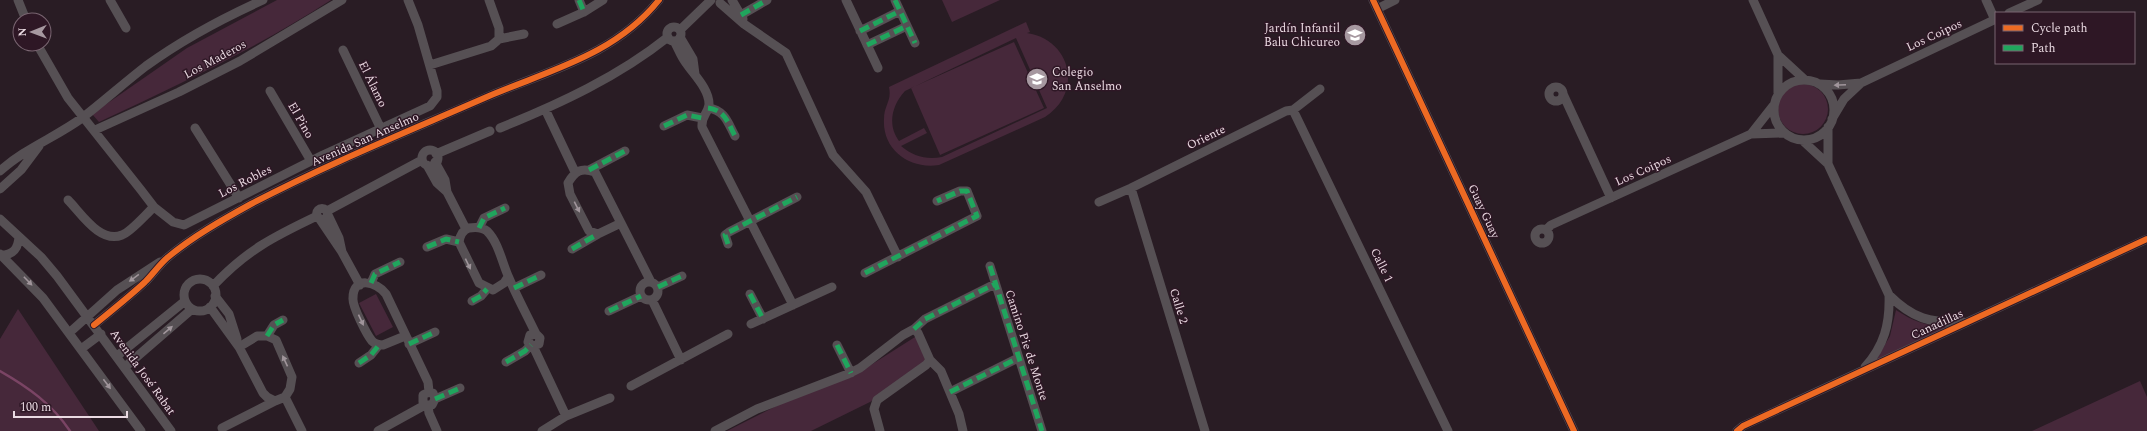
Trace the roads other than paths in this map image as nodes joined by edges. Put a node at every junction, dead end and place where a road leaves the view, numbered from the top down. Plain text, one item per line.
1 (18, 0) edge
2 (110, 0) edge
3 (263, 0) edge
4 (342, 0) edge
5 (408, 0) edge
6 (489, 0) edge
7 (579, 0) edge
8 (603, 0) edge
9 (659, 0) edge
10 (732, 0) edge
11 (767, 0) edge
12 (846, 0) edge
13 (895, 0) edge
14 (1367, 0) edge
15 (1373, 0) edge
16 (1395, 0) edge
17 (1753, 0) edge
18 (1986, 0) edge
19 (2038, 0) edge
20 (717, 1) edge
21 (1377, 9) junction
22 (23, 12) edge
23 (584, 12) junction
24 (900, 12) junction
25 (2011, 12) edge
26 (1995, 19) edge
27 (743, 20) junction
28 (558, 24) dead end
29 (907, 26) junction
30 (126, 28) dead end
31 (860, 30) junction
32 (524, 34) dead end
33 (675, 36) junction
34 (500, 39) junction
35 (915, 43) dead end
36 (867, 45) junction
37 (343, 50) dead end
38 (42, 52) edge
39 (1778, 55) junction
40 (430, 65) junction
41 (878, 68) dead end
42 (1804, 79) junction
43 (1861, 83) junction
44 (1820, 84) junction
45 (1320, 89) dead end
46 (270, 91) dead end
47 (1778, 93) junction
48 (1563, 94) dead end
49 (1421, 102) junction
50 (1773, 106) junction
51 (708, 108) junction
52 (545, 109) junction
53 (1293, 110) junction
54 (82, 118) junction
55 (702, 118) junction
56 (1830, 123) junction
57 (664, 126) dead end
58 (195, 128) dead end
59 (500, 128) dead end
60 (381, 129) junction
61 (95, 130) junction
62 (490, 131) dead end
63 (1784, 133) junction
64 (1750, 134) junction
65 (735, 136) dead end
66 (1802, 140) junction
67 (40, 145) junction
68 (625, 151) dead end
69 (430, 160) junction
70 (310, 162) junction
71 (1828, 164) junction
72 (0, 170) edge
73 (589, 170) junction
74 (575, 172) junction
75 (0, 188) edge
76 (1131, 188) junction
77 (797, 197) dead end
78 (239, 198) junction
79 (1611, 198) junction
80 (68, 200) dead end
81 (937, 201) dead end
82 (1099, 202) dead end
83 (154, 207) junction
84 (505, 208) dead end
85 (328, 213) junction
86 (318, 218) junction
87 (0, 219) edge
88 (750, 221) junction
89 (621, 222) junction
90 (478, 228) junction
91 (466, 229) junction
92 (1546, 230) dead end
93 (598, 234) junction
94 (19, 237) junction
95 (2147, 239) edge
96 (459, 242) junction
97 (728, 244) dead end
98 (427, 247) dead end
99 (572, 249) dead end
100 (342, 252) junction
101 (1, 255) edge
102 (898, 257) junction
103 (167, 258) junction
104 (400, 262) dead end
105 (990, 266) dead end
106 (865, 273) dead end
107 (541, 275) dead end
108 (682, 276) dead end
109 (508, 277) junction
110 (371, 283) junction
111 (995, 284) junction
112 (360, 285) junction
113 (654, 285) junction
114 (213, 286) junction
115 (832, 287) dead end
116 (514, 288) junction
117 (487, 289) junction
118 (750, 294) dead end
119 (1889, 295) junction
120 (215, 296) junction
121 (641, 296) junction
122 (652, 300) junction
123 (185, 301) junction
124 (472, 301) dead end
125 (793, 305) junction
126 (210, 307) junction
127 (192, 309) junction
128 (609, 311) dead end
129 (88, 317) junction
130 (763, 319) junction
131 (283, 320) dead end
132 (1968, 322) junction
133 (94, 324) junction
134 (751, 324) dead end
135 (914, 329) junction
136 (148, 331) junction
137 (435, 332) dead end
138 (69, 333) junction
139 (101, 334) junction
140 (728, 334) dead end
141 (267, 336) junction
142 (155, 340) junction
143 (407, 340) junction
144 (379, 345) junction
145 (837, 345) dead end
146 (239, 346) junction
147 (532, 346) junction
148 (81, 349) junction
149 (117, 356) junction
150 (1018, 358) junction
151 (681, 360) junction
152 (930, 360) junction
153 (506, 362) dead end
154 (359, 363) dead end
155 (125, 366) junction
156 (1862, 370) junction
157 (851, 373) junction
158 (631, 386) dead end
159 (460, 388) dead end
160 (429, 392) junction
161 (950, 392) junction
162 (285, 397) junction
163 (610, 398) dead end
164 (275, 400) junction
165 (436, 400) junction
166 (426, 405) junction
167 (566, 416) junction
168 (222, 428) dead end
169 (141, 431) edge
170 (171, 431) edge
171 (302, 431) edge
172 (378, 431) edge
173 (438, 431) edge
174 (542, 431) edge
175 (715, 431) edge
176 (880, 431) edge
177 (964, 431) edge
178 (1042, 431) edge
179 (1205, 431) edge
180 (1448, 431) edge
181 (1574, 431) edge
182 (1737, 431) edge

1 - 22 street
2 - 30 street
3 - 54 street
4 - 61 street, Los Maderos
5 - 40 street, Los Robles
6 - 34 street
7 - 23 street
8 - 23 street
9 - 103 street, Avenida San Anselmo
10 - 27 street
11 - 27 street
12 - 31 street
13 - 24 street
14 - 49 street, Guay Guay
15 - 21 street, Guay Guay
16 - 21 street
17 - 39 street
18 - 26 street
19 - 25 street
20 - 27 street
20 - 33 street
21 - 49 street, Guay Guay
23 - 28 street
24 - 29 street
24 - 31 street
26 - 43 street, Los Coipos
27 - 102 street
29 - 35 street
29 - 36 street
31 - 36 street
32 - 34 street
33 - 51 street
33 - 52 street
34 - 40 street
36 - 41 street
37 - 60 street, El Álamo
38 - 54 street, Los Robles
39 - 42 street
39 - 47 street
40 - 60 street, Los Robles
42 - 44 street
42 - 47 street
43 -> 44 street, Los Coipos
43 - 56 street, Los Coipos
44 - 56 street
45 - 53 street, Oriente
46 - 70 street, El Pino
47 - 50 street
48 - 79 street
49 - 181 street, Guay Guay
50 - 63 street
50 - 64 street, Los Coipos
51 - 55 street
51 - 65 street
52 - 59 street
52 - 74 street
53 - 76 street, Oriente
53 - 180 street, Calle 1
54 - 61 street, Los Robles
54 - 67 street
55 - 57 street
55 - 88 street
56 - 66 street
56 - 71 street
58 - 78 street
60 - 70 street, Los Robles
61 - 83 street, Los Robles
62 - 69 street
63 - 64 street, Los Coipos
63 - 66 street
64 - 79 street, Los Coipos
66 - 71 street
67 - 72 street
67 - 75 street
68 - 73 street
69 - 85 street
69 - 91 street
70 - 78 street, Los Robles
71 - 119 street
73 - 74 street
73 - 89 street
74 -> 93 street
76 - 82 street, Oriente
76 - 179 street, Calle 2
77 - 88 street
78 - 83 street, Los Robles
79 - 92 street, Los Coipos
80 - 83 street
81 - 102 street
84 - 90 street
85 - 86 street
85 - 100 street
86 - 100 street
86 - 114 street
87 - 94 street, Avenida José Rabat
88 - 97 street
88 - 125 street
89 - 93 street
89 - 113 street
90 - 91 street
90 - 109 street
91 - 96 street
93 - 99 street
94 - 101 street
94 - 129 street, Avenida José Rabat
95 - 132 street, Canadillas
96 - 98 street
96 -> 117 street
100 - 112 street
101 -> 138 street
102 - 106 street
103 -> 129 street, Avenida San Anselmo
103 - 133 street, Avenida San Anselmo
104 - 110 street
105 - 111 street, Camino Pie de Monte
107 - 116 street
108 - 113 street
109 - 116 street
109 - 117 street
110 - 112 street
110 - 143 street
111 - 135 street
111 - 150 street, Camino Pie de Monte
112 -> 144 street
113 - 121 street
113 - 122 street
114 - 120 street
114 - 123 street
115 - 125 street
116 - 147 street
117 - 124 street
118 - 130 street
119 - 132 street
119 - 156 street
120 - 126 street
120 - 146 street
121 - 122 street
121 - 128 street
122 - 151 street
123 - 127 street
123 - 136 street
125 - 130 street
126 - 127 street
126 - 146 street
142 -> 127 street
129 - 133 street, Avenida José Rabat
129 - 138 street, Avenida San Anselmo
130 - 134 street
131 - 141 street
132 - 156 street, Canadillas
133 - 139 street, Avenida José Rabat
135 - 152 street
135 - 157 street
136 - 142 street
136 - 149 street
137 - 143 street
138 - 148 street
139 - 148 street
139 - 149 street, Avenida José Rabat
140 - 151 street
141 - 146 street
162 -> 141 street
142 - 155 street
143 - 144 street
143 - 160 street
144 - 154 street
145 - 157 street
146 - 164 street
147 - 153 street
147 - 167 street
148 -> 169 street
149 - 155 street, Avenida José Rabat
150 - 161 street
150 - 178 street, Camino Pie de Monte
151 - 158 street
152 - 161 street
152 - 176 street
155 - 170 street, Avenida José Rabat
156 - 182 street, Canadillas
157 - 175 street
159 - 165 street
160 - 165 street
160 - 166 street
161 - 177 street
162 - 164 street
162 - 171 street
163 - 167 street
164 - 168 street
165 - 166 street
166 - 172 street
166 - 173 street
167 - 174 street

